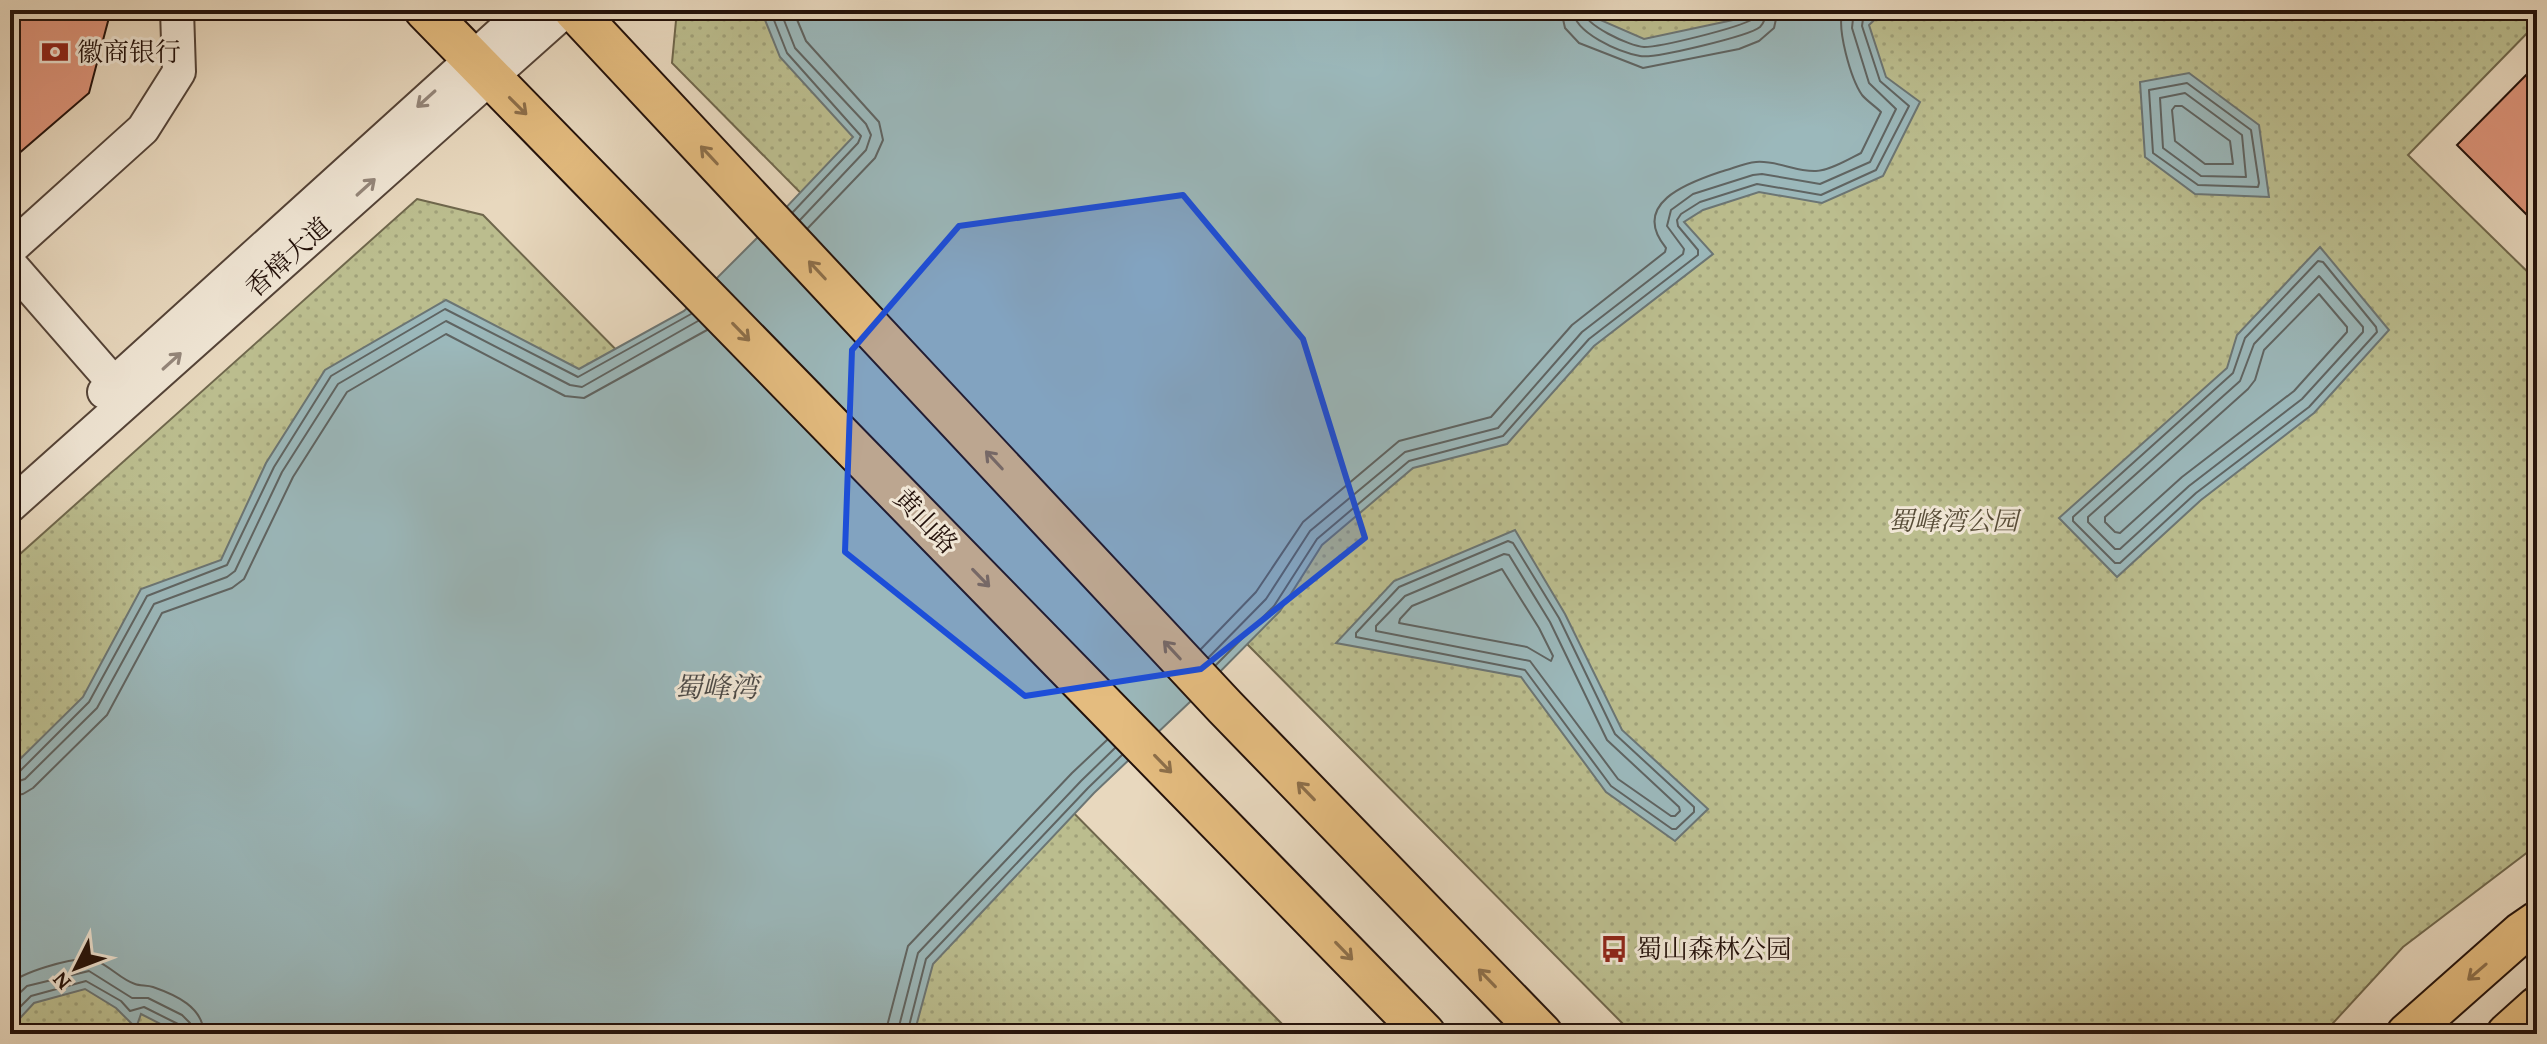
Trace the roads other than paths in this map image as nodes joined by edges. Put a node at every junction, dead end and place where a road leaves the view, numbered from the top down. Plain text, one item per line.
1 (177, 10) edge
2 (425, 10) edge
3 (526, 10) edge
4 (566, 10) edge
5 (574, 10) edge
6 (480, 68) junction
7 (10, 249) edge
8 (10, 264) edge
9 (121, 392) junction
10 (10, 477) edge
11 (10, 506) edge
12 (2537, 922) edge
13 (2537, 1007) edge
14 (1425, 1034) edge
15 (1542, 1034) edge
16 (2407, 1034) edge
17 (2507, 1034) edge

1 - 7 street
2 - 6 main road, 黄山路
3 - 6 street, 香樟大道
4 - 6 street, 香樟大道
15 -> 5 main road
6 - 9 street, 香樟大道
6 -> 14 main road, 黄山路
8 - 9 street
9 - 10 street, 香樟大道
9 - 11 street, 香樟大道
12 -> 16 main road
13 - 17 main road

